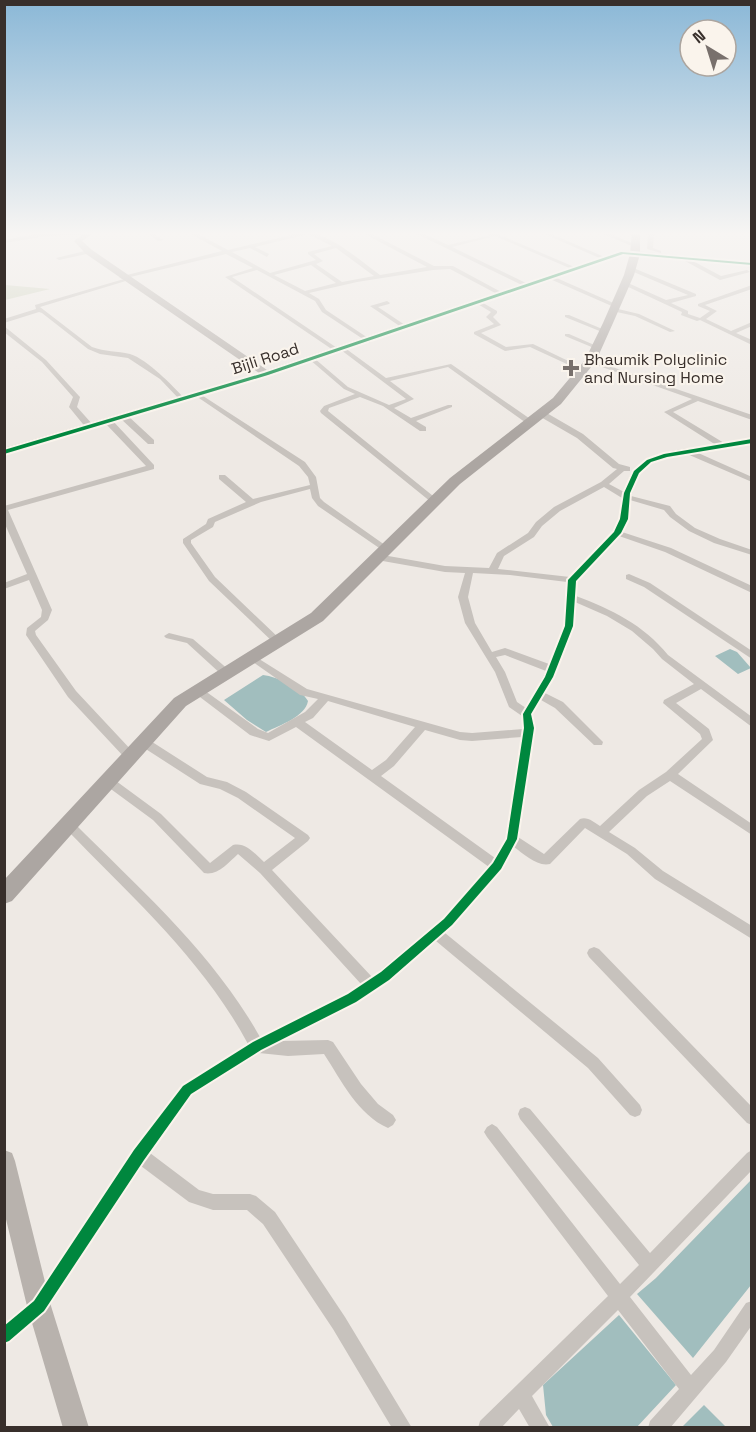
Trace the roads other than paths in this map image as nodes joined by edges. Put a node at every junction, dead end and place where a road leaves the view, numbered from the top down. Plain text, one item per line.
1 (66, 299) edge
2 (156, 299) edge
3 (262, 299) edge
4 (314, 299) edge
5 (487, 299) edge
6 (596, 299) edge
7 (619, 299) edge
8 (660, 299) edge
9 (680, 299) edge
10 (686, 299) edge
11 (718, 299) edge
12 (478, 302) junction
13 (667, 302) junction
14 (387, 303) dead end
15 (700, 305) junction
16 (615, 308) junction
17 (39, 310) junction
18 (567, 316) dead end
19 (697, 319) dead end
20 (4, 321) edge
21 (752, 324) edge
22 (4, 328) edge
23 (406, 328) junction
24 (604, 331) junction
25 (672, 331) dead end
26 (730, 333) junction
27 (567, 335) dead end
28 (369, 341) junction
29 (752, 344) edge
30 (341, 350) junction
31 (312, 358) junction
32 (593, 361) junction
33 (266, 374) junction
34 (385, 380) junction
35 (198, 395) junction
36 (359, 395) junction
37 (183, 400) junction
38 (696, 400) junction
39 (714, 404) junction
40 (450, 406) dead end
41 (389, 407) junction
42 (124, 417) junction
43 (537, 418) junction
44 (752, 418) edge
45 (410, 421) junction
46 (109, 422) junction
47 (90, 427) junction
48 (423, 429) dead end
49 (752, 441) edge
50 (151, 442) dead end
51 (722, 445) junction
52 (4, 452) edge
53 (689, 452) junction
54 (622, 468) junction
55 (636, 472) junction
56 (222, 477) dead end
57 (752, 480) edge
58 (604, 484) junction
59 (314, 486) junction
60 (627, 497) junction
61 (434, 500) junction
62 (252, 503) junction
63 (4, 510) edge
64 (618, 533) junction
65 (382, 553) junction
66 (752, 553) edge
67 (470, 569) junction
68 (492, 571) junction
69 (33, 575) junction
70 (629, 577) dead end
71 (572, 580) junction
72 (4, 586) edge
73 (752, 590) edge
74 (572, 598) junction
75 (170, 636) dead end
76 (278, 642) junction
77 (490, 656) junction
78 (752, 656) edge
79 (253, 658) junction
80 (552, 669) junction
81 (226, 673) junction
82 (700, 685) junction
83 (197, 691) junction
84 (538, 694) junction
85 (326, 697) junction
86 (527, 714) junction
87 (297, 722) junction
88 (752, 723) edge
89 (423, 724) junction
90 (528, 733) junction
91 (142, 741) junction
92 (598, 742) dead end
93 (129, 755) junction
94 (670, 774) junction
95 (373, 776) junction
96 (108, 781) junction
97 (70, 826) junction
98 (752, 830) edge
99 (600, 833) junction
100 (512, 839) junction
101 (497, 866) junction
102 (264, 869) junction
103 (4, 895) edge
104 (436, 933) junction
105 (752, 933) edge
106 (594, 954) dead end
107 (371, 985) junction
108 (257, 1046) junction
109 (635, 1110) dead end
110 (525, 1114) dead end
111 (752, 1118) edge
112 (388, 1120) dead end
113 (492, 1132) dead end
114 (139, 1155) junction
115 (752, 1158) edge
116 (4, 1161) edge
117 (650, 1266) junction
118 (618, 1299) junction
119 (39, 1306) junction
120 (752, 1309) edge
121 (4, 1336) edge
122 (691, 1390) junction
123 (526, 1402) junction
124 (76, 1428) edge
125 (403, 1428) edge
126 (487, 1428) edge
127 (541, 1428) edge
128 (657, 1428) edge

1 - 17 street
2 - 33 street
3 - 30 street
4 - 28 street
5 - 12 street, Bijli Road
6 - 16 street
7 - 16 main road
8 - 13 street
9 - 13 street
10 - 15 street
11 - 15 street
12 - 23 street, Bijli Road
12 - 32 street
13 - 19 street
14 - 23 street
15 - 26 street
16 - 24 main road
16 - 25 street
17 - 20 street
17 - 37 street
18 - 24 street
21 - 26 street
22 - 47 street
23 - 28 street, Bijli Road
24 - 32 main road
26 - 29 street
27 - 32 street
28 - 30 street, Bijli Road
30 - 31 street, Bijli Road
30 - 34 street
31 - 33 street, Bijli Road
31 - 36 street
32 - 38 street
32 - 39 street
32 - 43 main road
33 - 35 street, Bijli Road
34 - 41 street
34 - 43 street
35 - 37 street, Bijli Road
35 - 59 street
36 - 41 street
36 - 61 street
37 - 42 street, Bijli Road
38 - 39 street
38 - 51 street
39 - 44 street
40 - 45 street
41 - 45 street
42 - 46 street, Bijli Road
42 - 50 street
43 - 54 street
43 - 61 main road
45 - 48 street
46 - 47 street, Bijli Road
46 - 63 street
47 - 52 street, Bijli Road
49 - 51 street
51 - 53 street
53 - 55 street
53 - 57 street
54 - 55 street
54 - 58 street
55 - 60 street
56 - 62 street
58 - 60 street
58 - 68 street
59 - 62 street
59 - 65 street
60 - 64 street
60 - 66 street
61 - 65 main road
62 - 76 street
63 - 69 street
64 - 71 street
64 - 73 street
65 - 67 street
65 - 76 main road
67 - 68 street
67 - 77 street
68 - 71 street
69 - 72 street
69 - 93 street
70 - 78 street
71 - 74 street
74 - 80 street
74 - 82 street
75 - 81 street
76 - 79 main road
77 - 80 street
77 - 86 street
79 - 81 main road
79 - 85 street
80 - 84 street
81 - 83 main road
82 - 88 street
82 - 94 street
83 - 87 street
83 - 91 main road
84 - 86 street
84 - 92 street
85 - 87 street
85 - 89 street
86 - 90 street
87 - 95 street
89 - 90 street
89 - 95 street
90 - 100 street
91 - 93 main road
91 - 102 street
93 - 96 main road
94 - 98 street
94 - 99 street
95 - 101 street
96 - 97 main road
96 - 102 street
97 - 103 main road
97 - 108 street
99 - 100 street
99 - 105 street
100 - 101 street
101 - 104 street
102 - 107 street
104 - 107 street
104 - 109 street
106 - 111 street
107 - 108 street
108 - 112 street
108 - 114 street
110 - 117 street
113 - 118 street
114 - 119 street
114 - 125 street
115 - 117 street
116 - 119 street
117 - 118 street
118 - 122 street
118 - 123 street
119 - 121 street
119 - 124 street
120 - 122 street
122 - 128 street
123 - 126 street
123 - 127 street

